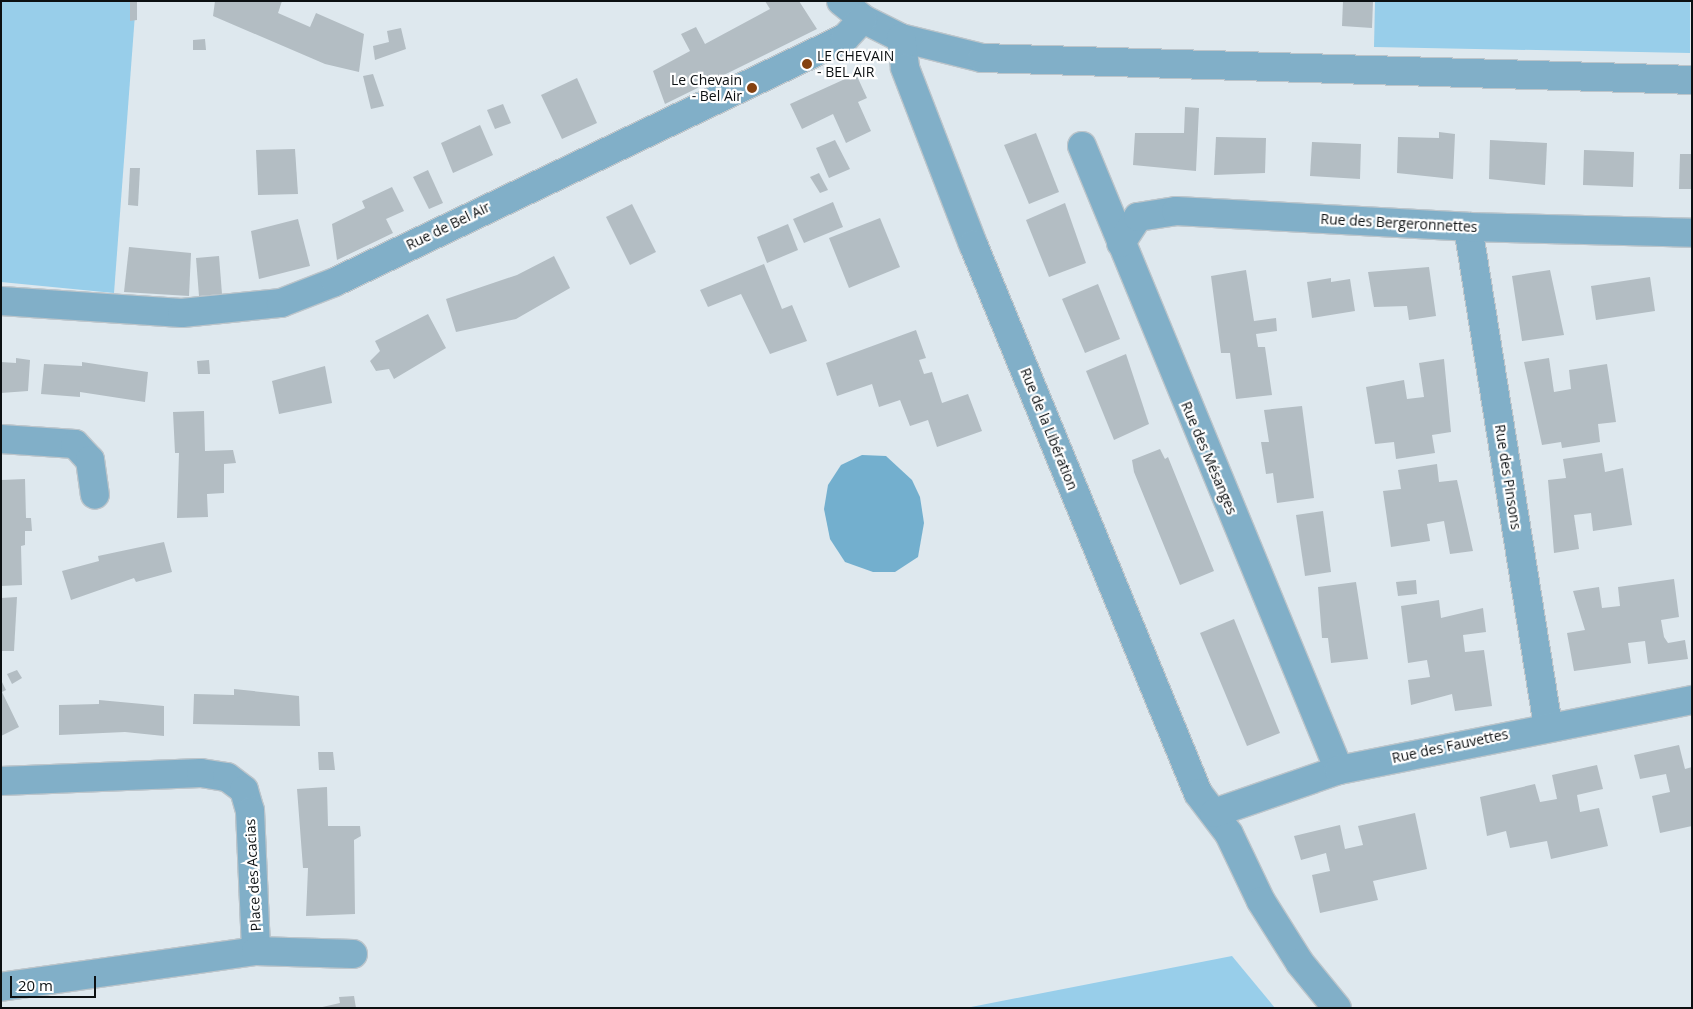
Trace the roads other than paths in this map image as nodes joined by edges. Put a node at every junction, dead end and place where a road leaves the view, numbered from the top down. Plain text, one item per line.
1 (841, 1) edge
2 (863, 19) junction
3 (901, 38) junction
4 (1692, 80) edge
5 (1082, 146) dead end
6 (1468, 227) junction
7 (1692, 233) edge
8 (1121, 243) junction
9 (1, 301) edge
10 (1, 439) edge
11 (95, 495) dead end
12 (1692, 700) edge
13 (1548, 726) junction
14 (1339, 770) junction
15 (1, 781) edge
16 (1214, 813) junction
17 (256, 951) junction
18 (353, 954) dead end
19 (1, 987) edge
20 (1337, 1008) edge

1 - 2 street
2 - 3 street
2 - 9 street, Rue de Bel Air
3 - 4 street
3 - 16 street, Rue de la Libération
5 - 8 street, Rue des Mésanges
6 - 7 street, Rue des Bergeronnettes
6 - 8 street, Rue des Bergeronnettes
6 - 13 street, Rue des Pinsons
8 - 14 street, Rue des Mésanges
10 - 11 street
12 - 13 street, Rue des Fauvettes
13 - 14 street, Rue des Fauvettes
14 - 16 street, Rue des Fauvettes
15 - 17 street, Place des Acacias
16 - 20 street, Rue de la Libération
17 - 18 street
17 - 19 street, Place des Acacias

